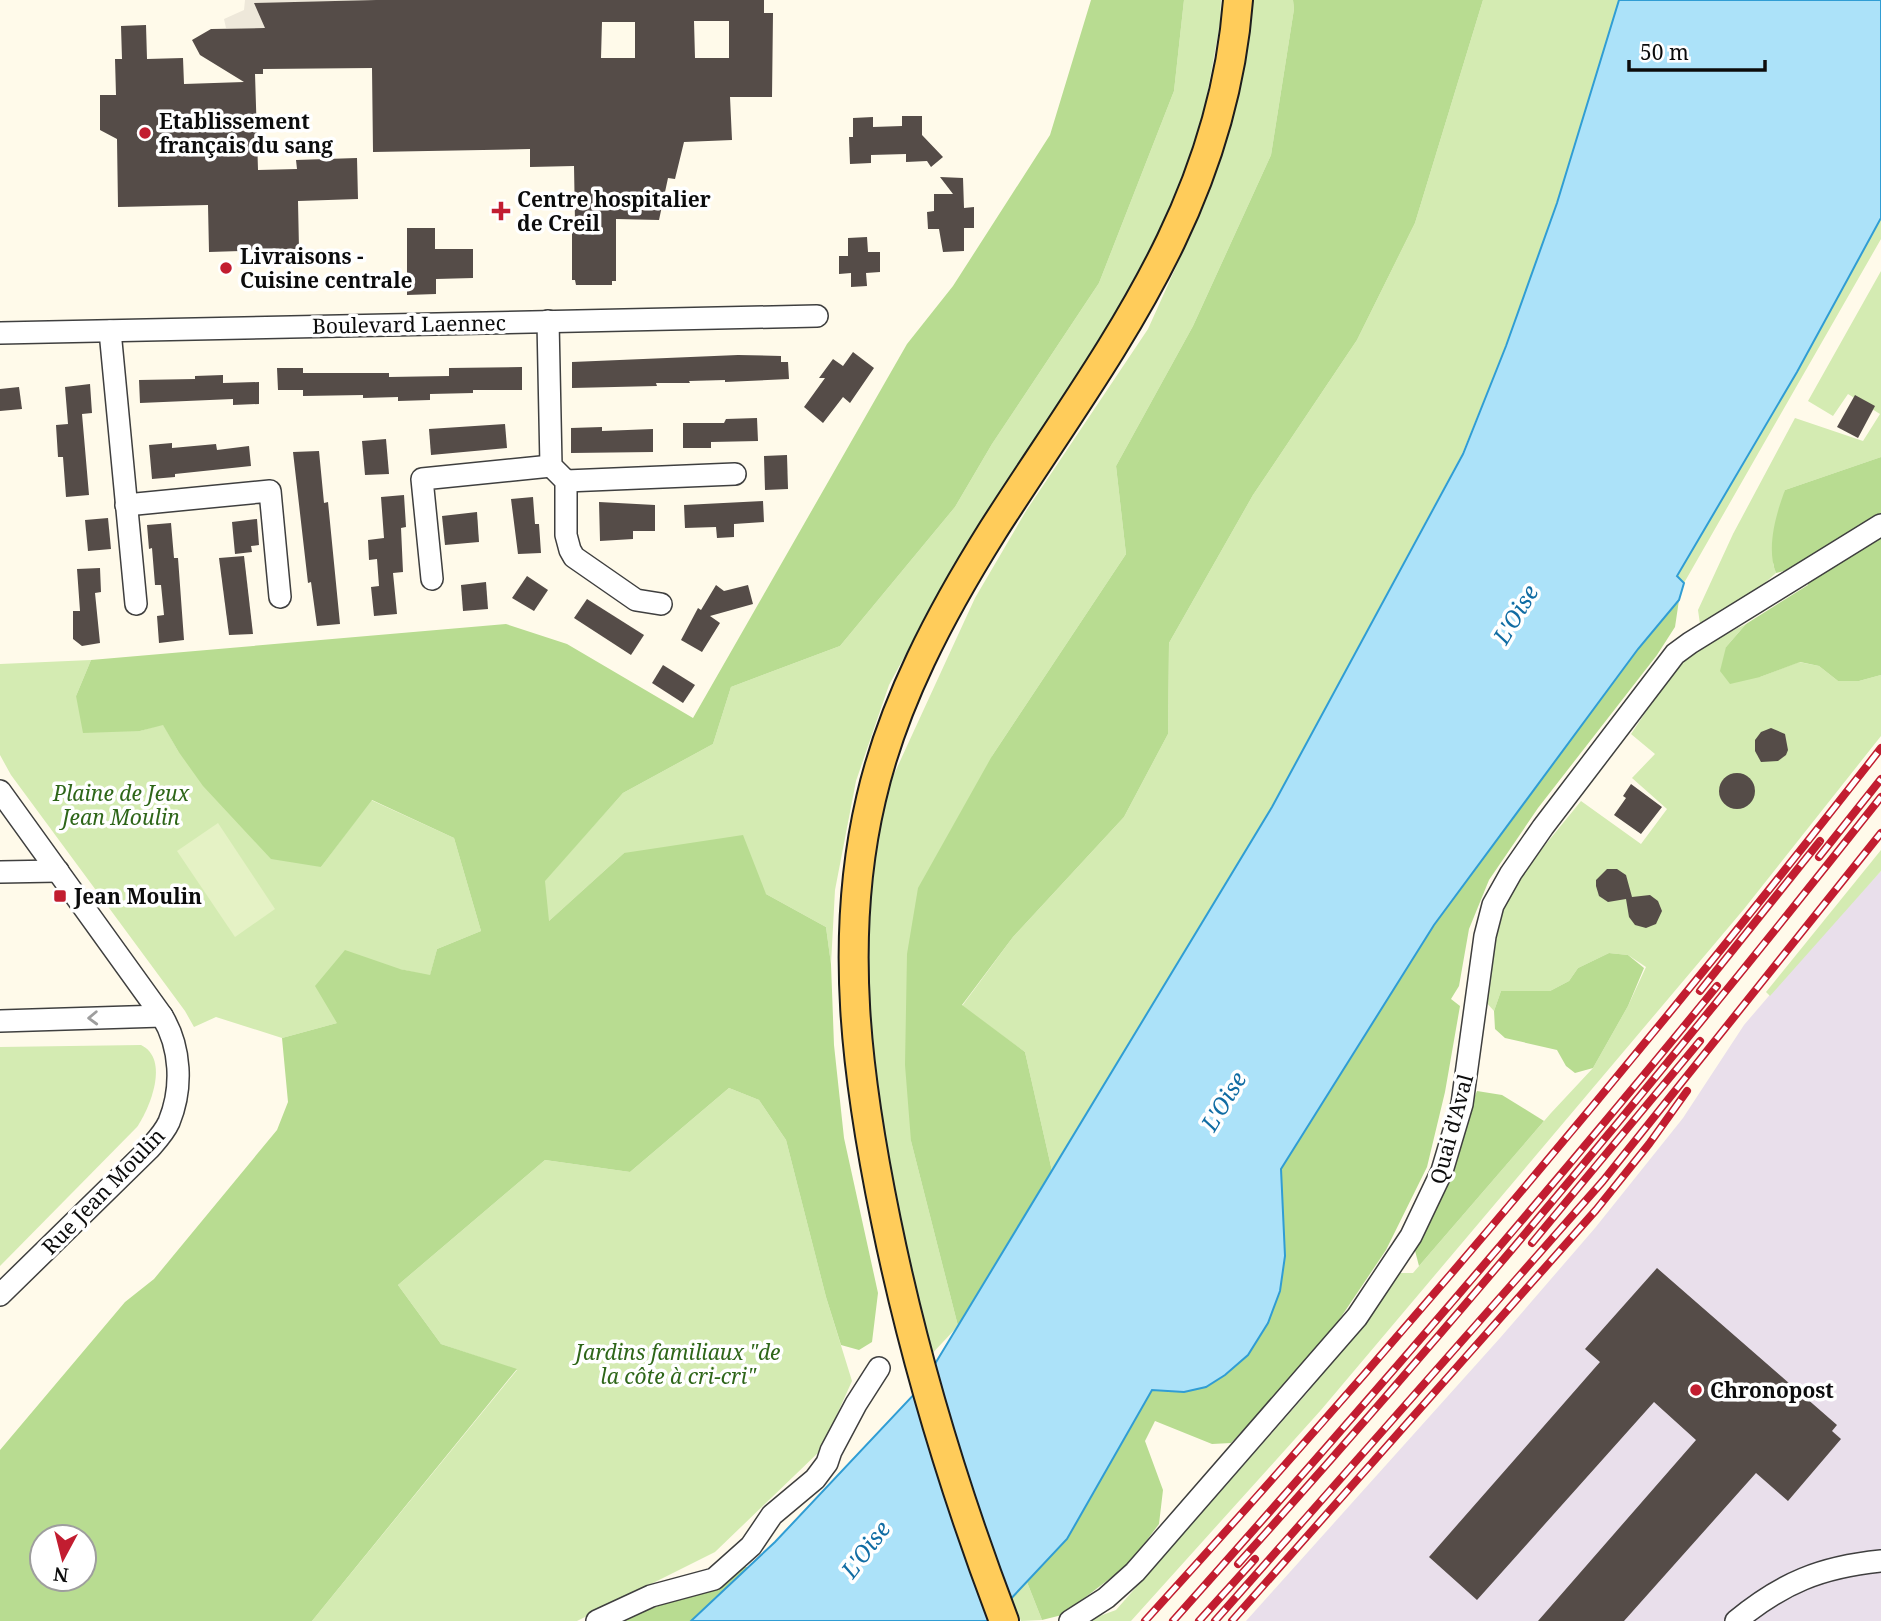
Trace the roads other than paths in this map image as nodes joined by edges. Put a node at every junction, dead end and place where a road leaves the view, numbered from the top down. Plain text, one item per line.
1 (1238, 0) edge
2 (817, 316) dead end
3 (548, 321) junction
4 (110, 331) junction
5 (0, 333) edge
6 (558, 474) junction
7 (735, 474) dead end
8 (126, 505) junction
9 (1881, 524) edge
10 (432, 579) dead end
11 (281, 597) dead end
12 (136, 604) dead end
13 (661, 604) dead end
14 (0, 791) edge
15 (58, 871) junction
16 (0, 872) edge
17 (162, 1016) junction
18 (0, 1021) edge
19 (0, 1295) edge
20 (879, 1368) dead end
21 (1881, 1560) edge
22 (597, 1621) edge
23 (1004, 1621) edge
24 (1070, 1621) edge
25 (1736, 1621) edge

1 - 23 main road
2 - 3 street, Boulevard Laennec
3 - 4 street, Boulevard Laennec
3 - 6 street
4 - 5 street, Boulevard Laennec
4 - 8 street
6 - 7 street
6 - 10 street
6 - 13 street
8 - 11 street
8 - 12 street
9 - 24 street, Quai d'Aval
14 - 15 street, Rue Jean Moulin
15 - 16 street
15 - 17 street, Rue Jean Moulin
17 -> 18 street
17 - 19 street, Rue Jean Moulin
20 - 22 street
21 - 25 street

